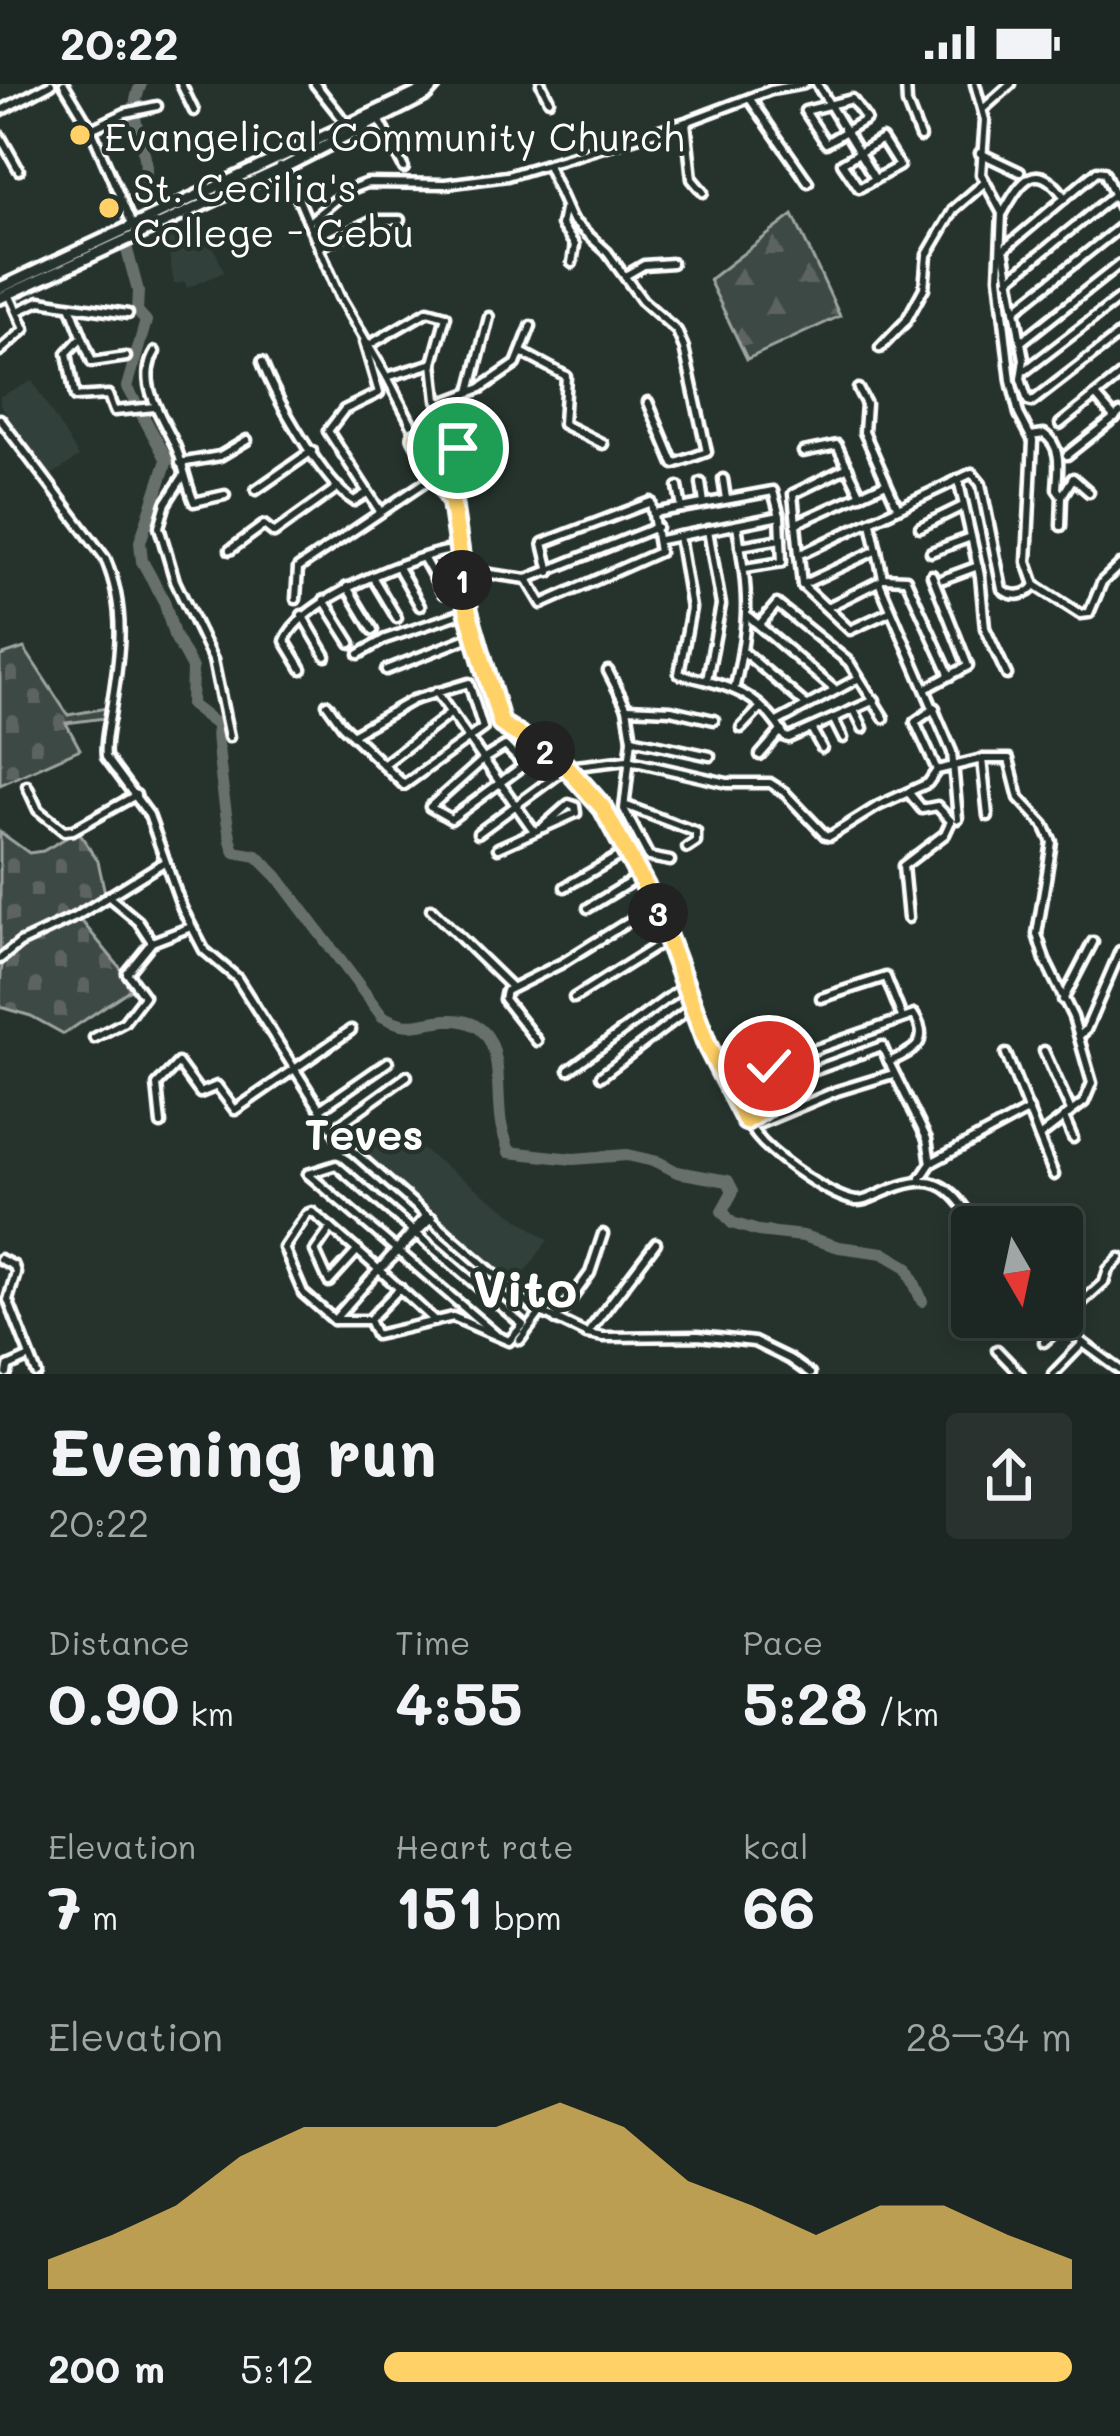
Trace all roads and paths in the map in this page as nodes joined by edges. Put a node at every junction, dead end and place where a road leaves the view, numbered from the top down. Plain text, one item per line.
1 (51, 84) edge
2 (64, 84) edge
3 (181, 84) edge
4 (315, 84) edge
5 (436, 84) edge
6 (541, 84) edge
7 (804, 84) edge
8 (817, 84) edge
9 (906, 84) edge
10 (975, 84) edge
11 (1011, 84) edge
12 (750, 99) junction
13 (549, 100) dead end
14 (826, 105) junction
15 (157, 106) dead end
16 (983, 109) junction
17 (0, 111) edge
18 (194, 111) dead end
19 (379, 119) junction
20 (686, 122) junction
21 (349, 127) junction
22 (91, 129) junction
23 (844, 134) junction
24 (0, 136) edge
25 (920, 137) dead end
26 (857, 152) junction
27 (980, 153) junction
28 (279, 165) junction
29 (547, 165) junction
30 (404, 168) dead end
31 (19, 170) dead end
32 (1020, 172) dead end
33 (874, 179) junction
34 (808, 182) dead end
35 (984, 183) junction
36 (703, 192) dead end
37 (1114, 194) junction
38 (1065, 198) junction
39 (1120, 207) edge
40 (564, 210) junction
41 (1002, 213) junction
42 (400, 220) dead end
43 (309, 222) junction
44 (1120, 226) edge
45 (133, 227) junction
46 (319, 247) junction
47 (572, 263) dead end
48 (672, 263) dead end
49 (1120, 264) edge
50 (625, 276) junction
51 (1008, 280) junction
52 (3, 293) edge
53 (1120, 298) edge
54 (71, 307) junction
55 (1015, 310) junction
56 (19, 311) junction
57 (128, 314) dead end
58 (489, 317) dead end
59 (531, 326) dead end
60 (362, 332) junction
61 (1120, 334) edge
62 (80, 339) junction
63 (1021, 342) junction
64 (369, 345) junction
65 (880, 348) dead end
66 (0, 351) edge
67 (155, 352) dead end
68 (520, 352) junction
69 (126, 357) dead end
70 (262, 362) dead end
71 (433, 363) junction
72 (1023, 372) junction
73 (388, 376) junction
74 (1120, 376) edge
75 (858, 389) dead end
76 (470, 392) junction
77 (1096, 396) junction
78 (648, 402) dead end
79 (151, 408) junction
80 (1117, 416) edge
81 (0, 419) edge
82 (1060, 424) dead end
83 (1031, 436) junction
84 (417, 437) junction
85 (247, 440) dead end
86 (603, 444) dead end
87 (312, 451) junction
88 (803, 452) dead end
89 (1067, 455) dead end
90 (180, 463) junction
91 (848, 467) junction
92 (469, 472) dead end
93 (440, 473) junction
94 (184, 475) junction
95 (723, 479) dead end
96 (958, 479) junction
97 (700, 483) dead end
98 (886, 483) junction
99 (338, 487) junction
100 (678, 487) dead end
101 (256, 490) dead end
102 (1089, 492) dead end
103 (367, 493) junction
104 (225, 495) dead end
105 (861, 495) junction
106 (1062, 496) junction
107 (726, 499) junction
108 (704, 503) junction
109 (897, 506) junction
110 (963, 506) junction
111 (682, 508) junction
112 (380, 511) junction
113 (654, 513) junction
114 (780, 516) junction
115 (871, 522) junction
116 (797, 523) junction
117 (736, 525) junction
118 (1061, 526) dead end
119 (657, 527) junction
120 (920, 527) dead end
121 (708, 530) junction
122 (679, 536) junction
123 (971, 537) junction
124 (781, 539) junction
125 (659, 540) junction
126 (740, 546) junction
127 (459, 549) junction
128 (230, 550) dead end
129 (877, 550) junction
130 (931, 553) dead end
131 (800, 554) junction
132 (424, 559) junction
133 (1120, 565) edge
134 (978, 566) junction
135 (399, 568) junction
136 (745, 568) junction
137 (464, 570) junction
138 (550, 572) junction
139 (932, 575) dead end
140 (373, 578) junction
141 (527, 579) junction
142 (943, 579) dead end
143 (881, 580) junction
144 (802, 585) junction
145 (1035, 585) junction
146 (347, 587) junction
147 (442, 593) dead end
148 (296, 599) dead end
149 (324, 600) junction
150 (420, 605) dead end
151 (826, 608) junction
152 (468, 611) junction
153 (889, 612) junction
154 (302, 615) junction
155 (749, 617) junction
156 (397, 618) dead end
157 (760, 625) junction
158 (374, 630) dead end
159 (475, 634) junction
160 (351, 643) dead end
161 (743, 651) junction
162 (359, 654) dead end
163 (326, 656) dead end
164 (302, 669) dead end
165 (386, 670) dead end
166 (608, 671) dead end
167 (1007, 675) dead end
168 (950, 676) junction
169 (860, 677) junction
170 (706, 680) junction
171 (735, 686) junction
172 (927, 688) junction
173 (835, 690) junction
174 (435, 691) junction
175 (875, 700) junction
176 (327, 704) dead end
177 (806, 705) junction
178 (760, 707) junction
179 (627, 708) junction
180 (935, 708) junction
181 (854, 710) junction
182 (451, 713) junction
183 (884, 718) dead end
184 (834, 719) junction
185 (714, 720) dead end
186 (777, 722) junction
187 (741, 728) dead end
188 (863, 728) dead end
189 (812, 729) junction
190 (781, 731) junction
191 (352, 734) junction
192 (230, 737) dead end
193 (469, 737) junction
194 (843, 738) dead end
195 (632, 739) junction
196 (822, 748) dead end
197 (760, 755) dead end
198 (710, 756) dead end
199 (484, 759) junction
200 (982, 759) junction
201 (627, 760) junction
202 (383, 765) junction
203 (956, 765) junction
204 (568, 767) junction
205 (937, 770) junction
206 (500, 781) junction
207 (27, 786) dead end
208 (909, 793) junction
209 (136, 795) junction
210 (518, 805) junction
211 (626, 807) junction
212 (988, 816) dead end
213 (608, 817) junction
214 (958, 819) dead end
215 (544, 826) junction
216 (534, 831) junction
217 (478, 833) dead end
218 (498, 848) dead end
219 (687, 848) dead end
220 (626, 852) junction
221 (670, 861) dead end
222 (164, 862) junction
223 (640, 877) junction
224 (565, 887) dead end
225 (108, 896) junction
226 (655, 905) junction
227 (588, 908) dead end
228 (431, 910) dead end
229 (908, 918) dead end
230 (191, 927) junction
231 (668, 939) junction
232 (152, 942) junction
233 (1094, 942) dead end
234 (1120, 951) edge
235 (0, 959) edge
236 (687, 983) junction
237 (511, 986) junction
238 (574, 998) dead end
239 (820, 998) dead end
240 (1063, 1000) junction
241 (694, 1005) junction
242 (902, 1017) junction
243 (351, 1030) dead end
244 (1079, 1036) junction
245 (94, 1038) dead end
246 (537, 1040) dead end
247 (1044, 1051) dead end
248 (1006, 1054) dead end
249 (388, 1062) dead end
250 (890, 1062) junction
251 (294, 1067) junction
252 (569, 1070) dead end
253 (893, 1074) junction
254 (407, 1076) dead end
255 (601, 1076) dead end
256 (776, 1084) junction
257 (320, 1109) junction
258 (1029, 1109) junction
259 (1067, 1114) junction
260 (161, 1124) dead end
261 (748, 1124) junction
262 (333, 1129) junction
263 (1039, 1137) junction
264 (1073, 1138) dead end
265 (932, 1163) junction
266 (1054, 1175) dead end
267 (921, 1178) junction
268 (964, 1206) edge
269 (430, 1216) junction
270 (331, 1228) junction
271 (417, 1230) junction
272 (603, 1234) dead end
273 (656, 1243) dead end
274 (358, 1250) junction
275 (399, 1250) junction
276 (1120, 1258) edge
277 (0, 1259) edge
278 (380, 1270) junction
279 (400, 1288) junction
280 (1083, 1301) edge
281 (541, 1312) junction
282 (334, 1320) junction
283 (369, 1320) junction
284 (434, 1320) junction
285 (556, 1320) junction
286 (587, 1334) junction
287 (497, 1336) junction
288 (1047, 1338) edge
289 (1079, 1338) edge
290 (520, 1340) dead end
291 (1044, 1342) dead end
292 (1084, 1343) junction
293 (997, 1350) dead end
294 (30, 1357) junction
295 (1120, 1370) edge
296 (7, 1374) edge
297 (37, 1374) edge
298 (810, 1374) edge
299 (1020, 1374) edge
300 (1053, 1374) edge

1 - 17 street
2 - 22 street
3 - 18 street
4 - 21 street
5 - 19 highway
5 - 21 highway
6 - 13 street
7 - 12 street
8 - 14 street
9 - 25 street
10 - 16 street
11 - 16 street
12 - 20 street
12 - 34 street
14 - 23 street
14 - 23 street
14 - 23 street
15 - 22 street
16 - 27 street
19 - 28 highway
19 - 30 street
20 - 29 street
20 - 36 street
21 - 28 highway
22 - 45 street
23 - 26 street
24 - 31 street
26 - 33 street
26 - 33 street
26 - 33 street
27 - 32 street
27 - 35 street
28 - 43 street
28 - 45 highway
28 - 52 highway
29 - 40 street
29 - 43 street
35 - 41 street
35 - 65 street
37 - 38 street
37 - 39 street
37 - 51 street
38 - 41 street
38 - 51 street
40 - 47 street
40 - 50 street
41 - 83 street
42 - 46 street
43 - 46 street
44 - 55 street
45 - 52 highway
46 - 60 street
48 - 50 street
49 - 63 street
50 - 78 street
51 - 55 street
52 - 56 street
53 - 72 street
54 - 56 street
54 - 57 street
54 - 62 street
55 - 63 street
56 - 66 street
58 - 76 street
59 - 68 street
60 - 64 street
60 - 103 street
61 - 72 street
62 - 69 street
62 - 79 street
63 - 72 street
64 - 71 street
64 - 73 street
67 - 79 street
68 - 76 street
68 - 86 street
70 - 87 street
71 - 73 street
71 - 76 street
73 - 84 street
74 - 77 street
75 - 98 street
77 - 80 street
77 - 82 street
79 - 90 street
80 - 89 street
81 - 209 street
83 - 106 street
83 - 145 street
84 - 92 street
84 - 93 street
85 - 90 street
87 - 99 street
87 - 101 street
88 - 91 street
90 - 94 street
91 - 105 street
91 - 116 street
93 - 112 street
93 - 127 street
94 - 104 street
94 - 192 street
95 - 107 street
96 - 109 street
96 - 110 street
96 - 145 street
97 - 108 street
98 - 105 street
98 - 109 street
99 - 103 street
99 - 128 street
100 - 111 street
102 - 106 street
103 - 112 street
105 - 116 street
106 - 118 street
107 - 108 street
107 - 114 street
108 - 111 street
109 - 115 street
110 - 120 street
110 - 123 street
111 - 113 street
112 - 148 street
113 - 119 street
113 - 138 street
114 - 117 street
114 - 124 street
115 - 129 street
115 - 131 street
116 - 131 street
117 - 121 street
117 - 126 street
119 - 125 street
119 - 138 street
121 - 122 street
121 - 170 street
122 - 125 street
122 - 170 street
123 - 130 street
123 - 134 street
124 - 126 street
124 - 136 street
125 - 141 street
126 - 136 street
127 - 132 street
127 - 137 street
129 - 143 street
129 - 144 street
131 - 144 street
132 - 135 street
132 - 147 street
133 - 145 street
134 - 142 street
134 - 167 street
135 - 140 street
135 - 150 street
136 - 155 street
137 - 141 street
137 - 152 street
138 - 141 street
139 - 168 street
140 - 146 street
140 - 156 street
143 - 151 street
143 - 153 street
143 - 168 street
144 - 151 street
146 - 149 street
146 - 158 street
149 - 154 street
149 - 160 street
151 - 153 street
152 - 159 street
152 - 162 street
153 - 172 street
154 - 163 street
154 - 164 street
155 - 157 street
155 - 161 street
157 - 169 street
157 - 173 street
159 - 165 street
159 - 204 street
161 - 171 street
161 - 177 street
166 - 179 street
168 - 172 street
169 - 173 street
169 - 175 street
170 - 171 street
171 - 178 street
172 - 180 street
173 - 177 street
174 - 182 street
174 - 191 street
174 - 193 street
175 - 181 street
175 - 183 street
176 - 191 street
177 - 186 street
178 - 186 street
178 - 187 street
179 - 185 street
179 - 195 street
180 - 203 street
180 - 205 street
181 - 184 street
181 - 188 street
182 - 193 street
182 - 202 street
184 - 189 street
184 - 194 street
186 - 190 street
189 - 190 street
189 - 196 street
190 - 197 street
191 - 202 street
193 - 199 street
193 - 202 street
195 - 198 street
195 - 201 street
199 - 206 street
199 - 206 street
199 - 206 street
200 - 203 street
200 - 212 street
200 - 240 street
201 - 204 street
201 - 208 street
201 - 211 street
203 - 205 street
203 - 214 street
204 - 210 street
204 - 213 street
205 - 208 street
206 - 210 street
207 - 209 street
208 - 229 street
209 - 222 street
210 - 216 street
210 - 217 street
211 - 213 street
211 - 219 street
211 - 221 street
213 - 220 street
215 - 215 street
215 - 216 street
216 - 218 street
220 - 223 street
220 - 224 street
222 - 225 street
222 - 230 street
223 - 226 street
223 - 227 street
225 - 232 street
225 - 235 street
226 - 231 street
226 - 237 street
228 - 237 street
230 - 232 street
230 - 251 street
231 - 236 street
231 - 238 street
232 - 245 street
233 - 240 street
234 - 244 street
236 - 241 street
236 - 252 street
237 - 246 street
239 - 242 street
240 - 244 street
241 - 255 street
241 - 261 street
242 - 250 street
242 - 256 street
243 - 251 street
244 - 259 street
247 - 259 street
248 - 258 street
249 - 257 street
250 - 253 street
250 - 256 street
251 - 257 street
251 - 260 street
253 - 261 street
253 - 265 street
254 - 262 street
256 - 261 street
257 - 262 street
258 - 263 street
258 - 265 street
259 - 263 street
259 - 264 street
261 - 267 street
262 - 269 street
263 - 266 street
265 - 267 street
267 - 268 street
269 - 271 street
269 - 281 street
270 - 274 street
270 - 274 street
270 - 282 street
271 - 275 street
271 - 275 street
271 - 287 street
272 - 285 street
273 - 286 street
274 - 278 street
275 - 278 street
275 - 287 street
276 - 280 street
277 - 294 street
278 - 279 street
278 - 282 street
279 - 283 street
279 - 284 street
281 - 285 street
281 - 290 street
282 - 283 street
283 - 284 street
284 - 287 street
285 - 286 street
286 - 298 street
288 - 291 street
289 - 292 street
292 - 295 street
292 - 300 street
293 - 299 street
294 - 296 street
294 - 297 street

